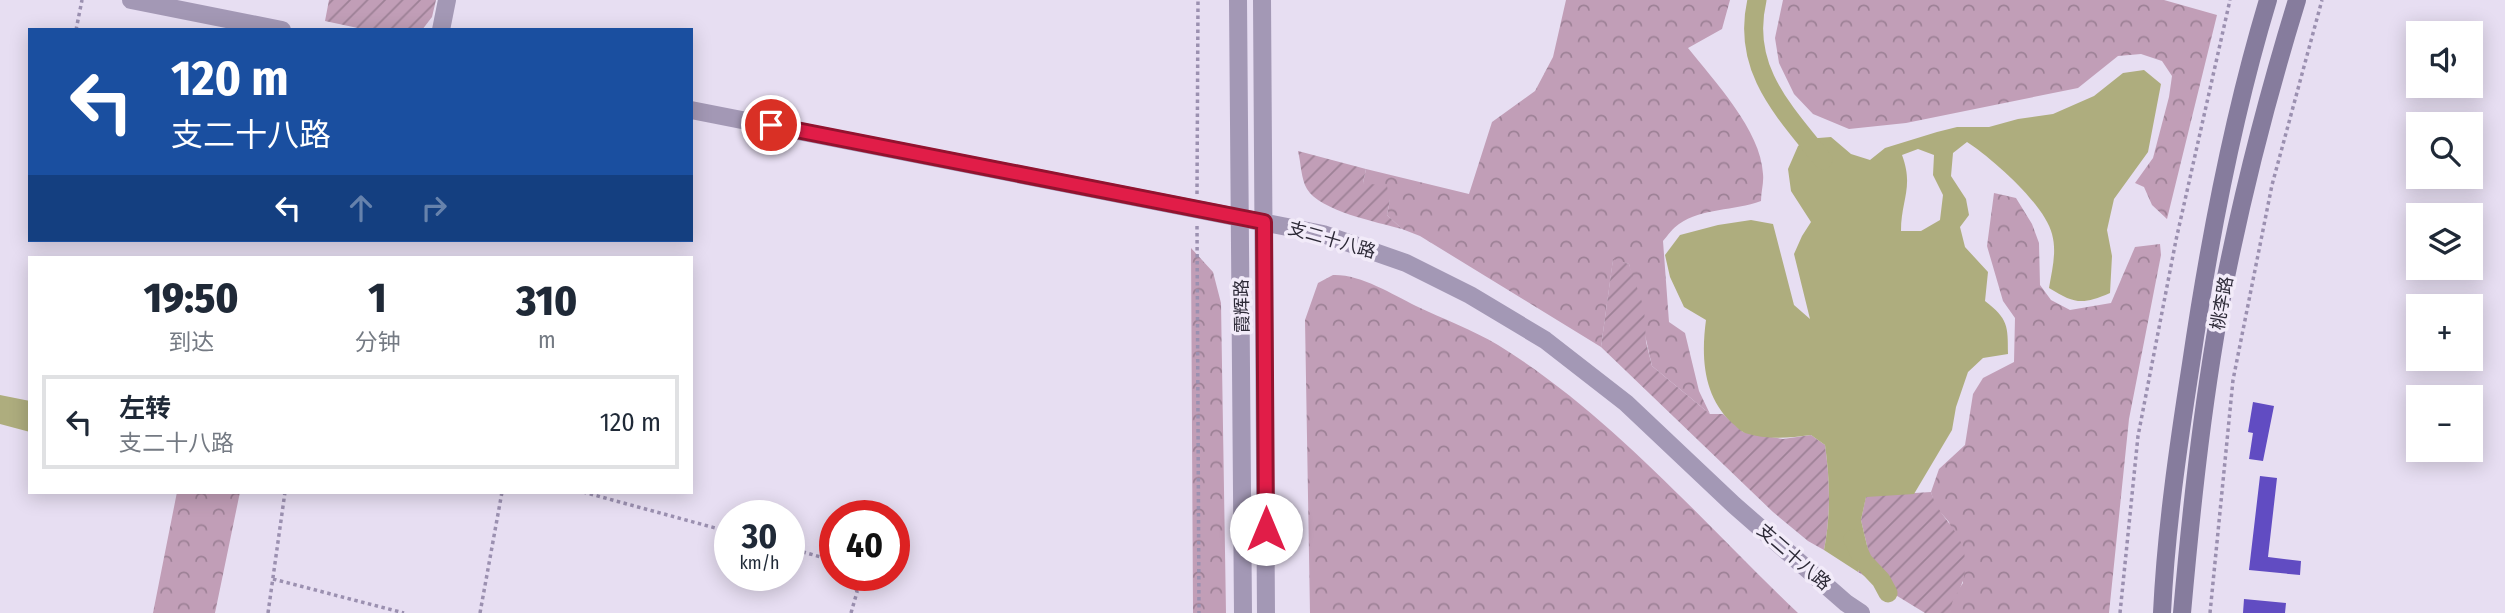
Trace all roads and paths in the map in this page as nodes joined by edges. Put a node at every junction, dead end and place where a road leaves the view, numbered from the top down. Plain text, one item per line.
1 (82, 0) edge
2 (131, 0) edge
3 (447, 0) edge
4 (1198, 0) edge
5 (1238, 0) edge
6 (1262, 0) edge
7 (2230, 0) edge
8 (2268, 0) edge
9 (2297, 0) edge
10 (2322, 0) edge
11 (76, 28) edge
12 (272, 28) edge
13 (441, 28) edge
14 (693, 110) edge
15 (1197, 209) junction
16 (1240, 217) junction
17 (1264, 222) junction
18 (285, 494) edge
19 (502, 494) edge
20 (590, 494) edge
21 (714, 528) edge
22 (273, 579) junction
23 (857, 591) edge
24 (268, 613) edge
25 (404, 613) edge
26 (480, 613) edge
27 (851, 613) edge
28 (1199, 613) edge
29 (1243, 613) edge
30 (1266, 613) edge
31 (1861, 613) edge
32 (2120, 613) edge
33 (2162, 613) edge
34 (2182, 613) edge
35 (2210, 613) edge

1 - 11 path
2 - 12 street
3 - 13 street
4 - 15 path
5 - 16 street, 霞辉路
6 - 17 street, 霞辉路
7 - 32 path
8 - 33 main road, 桃李路
9 - 34 main road, 桃李路
10 - 35 path
14 - 15 street, 支二十八路
15 - 16 street, 支二十八路
15 - 28 path
16 - 17 street, 支二十八路
16 - 29 street, 霞辉路
17 - 30 street, 霞辉路
17 - 31 street, 支二十八路
18 - 22 path
19 - 26 path
20 - 21 path
22 - 24 path
22 - 25 path
23 - 27 path

